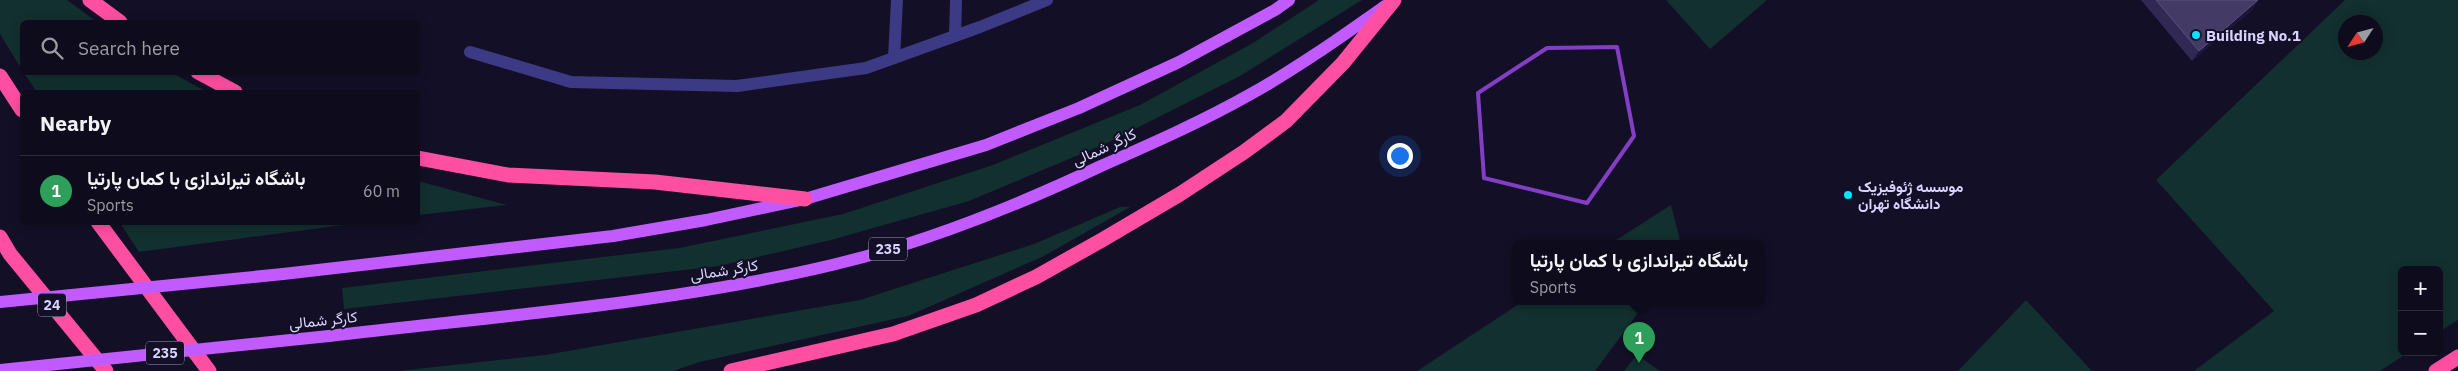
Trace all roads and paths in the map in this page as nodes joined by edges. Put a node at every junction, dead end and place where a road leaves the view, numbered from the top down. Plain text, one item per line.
1 (90, 0) edge
2 (896, 0) edge
3 (956, 0) edge
4 (1048, 0) edge
5 (1394, 0) edge
6 (1284, 2) edge
7 (117, 20) edge
8 (954, 36) junction
9 (470, 52) dead end
10 (894, 58) junction
11 (204, 75) edge
12 (0, 76) edge
13 (231, 90) edge
14 (20, 107) edge
15 (420, 158) edge
16 (805, 199) junction
17 (100, 225) edge
18 (0, 237) edge
19 (0, 302) edge
20 (2458, 357) edge
21 (0, 366) edge
22 (0, 370) edge
23 (4, 371) edge
24 (106, 371) edge
25 (209, 371) edge
26 (731, 371) edge
27 (2436, 371) edge

1 - 7 highway
2 - 10 lane
3 - 8 lane
4 - 8 lane
5 - 22 main road, کارگر شمالی / 235, bridge
5 - 26 highway
6 - 16 main road
8 - 10 lane
9 - 10 lane
11 - 13 highway
12 - 14 highway
15 - 16 highway
16 - 19 main road, bridge
17 - 25 highway
18 - 24 highway, 24
20 - 27 highway
21 - 23 highway

